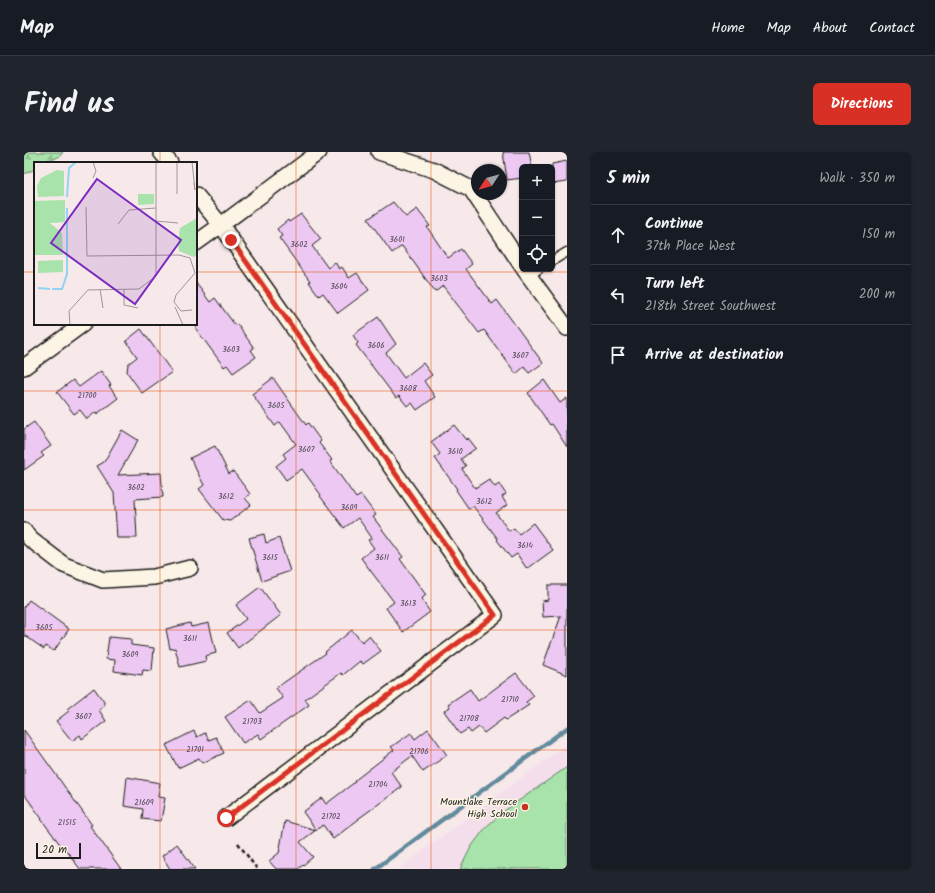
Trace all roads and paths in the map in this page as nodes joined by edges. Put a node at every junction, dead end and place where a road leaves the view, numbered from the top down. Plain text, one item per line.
1 (160, 152) edge
2 (319, 152) edge
3 (379, 152) edge
4 (169, 162) edge
5 (197, 196) edge
6 (221, 225) junction
7 (197, 242) edge
8 (567, 252) edge
9 (519, 256) edge
10 (556, 259) edge
11 (530, 272) edge
12 (82, 325) edge
13 (567, 328) edge
14 (24, 366) edge
15 (24, 531) edge
16 (190, 568) dead end
17 (226, 818) dead end
18 (238, 843) dead end
19 (257, 869) edge

1 - 4 street
2 - 6 street
3 - 9 street
5 - 6 street
6 - 7 street
6 - 17 street
8 - 10 lane
11 - 13 street
12 - 14 street
15 - 16 street
18 - 19 path

